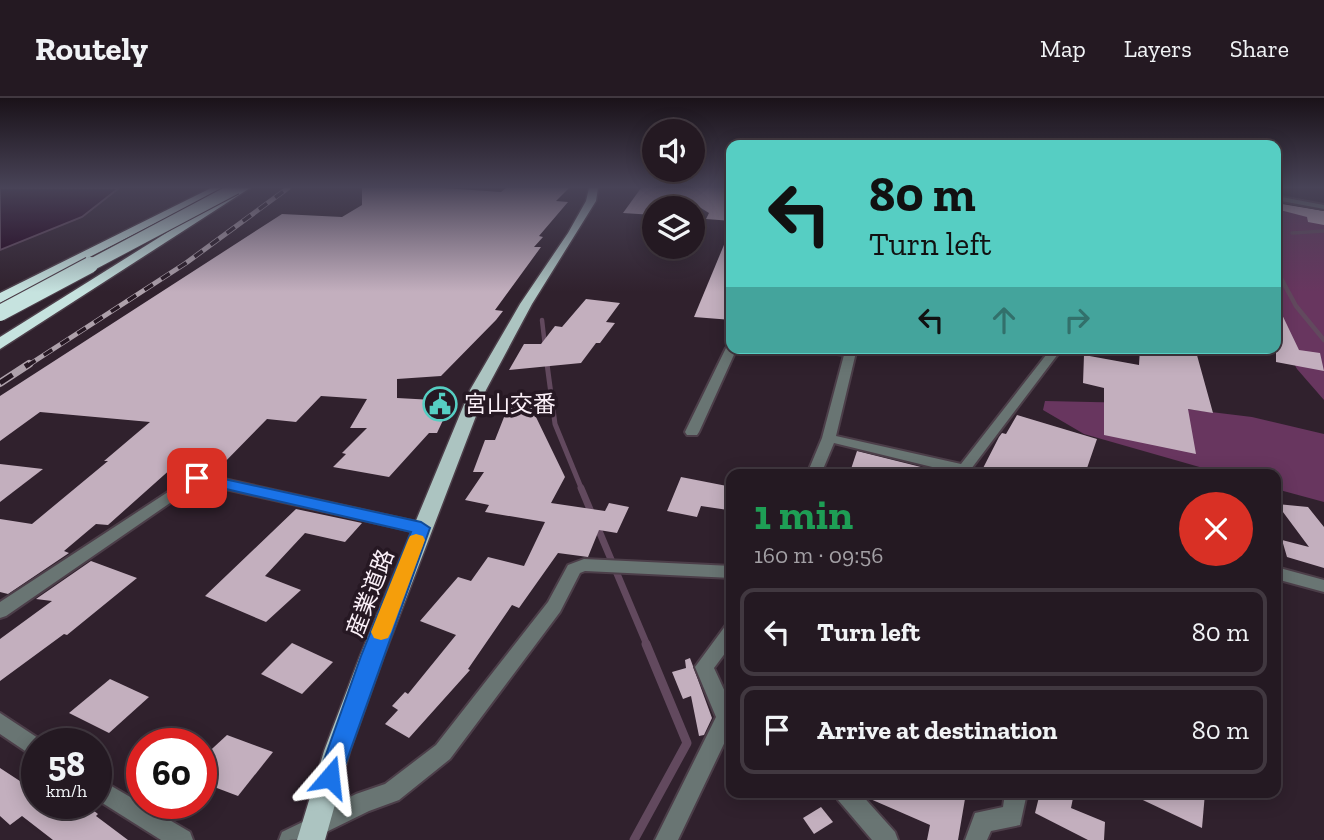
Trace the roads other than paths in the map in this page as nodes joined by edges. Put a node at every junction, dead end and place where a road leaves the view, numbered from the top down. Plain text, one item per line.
1 (147, 223) edge
2 (151, 223) edge
3 (169, 223) edge
4 (177, 223) edge
5 (191, 223) edge
6 (579, 223) edge
7 (0, 293) edge
8 (0, 299) edge
9 (0, 313) edge
10 (0, 329) edge
11 (0, 344) edge
12 (729, 354) edge
13 (851, 354) edge
14 (1053, 354) edge
15 (692, 432) dead end
16 (829, 439) junction
17 (816, 469) edge
18 (954, 469) edge
19 (968, 469) edge
20 (421, 528) junction
21 (726, 572) edge
22 (1281, 574) edge
23 (1324, 586) edge
24 (0, 611) edge
25 (726, 638) edge
26 (726, 717) edge
27 (726, 717) edge
28 (0, 722) edge
29 (21, 737) edge
30 (112, 797) edge
31 (850, 798) edge
32 (1015, 798) edge
33 (313, 833) edge
34 (182, 840) edge
35 (290, 840) edge
36 (666, 840) edge
37 (887, 840) edge
38 (976, 840) edge

1 - 7 highway
2 - 8 highway
3 - 9 highway, bridge
4 - 10 highway, bridge
5 - 11 highway
6 - 20 main road, 産業道路
12 - 15 street
13 - 16 street
14 - 19 street
16 - 17 street
16 - 18 street
20 - 24 street
20 - 33 main road, 産業道路
21 - 33 street
22 - 23 street
25 - 26 street
27 - 36 street
28 - 29 street
30 - 34 street
31 - 37 street
32 - 38 street
33 - 35 street

